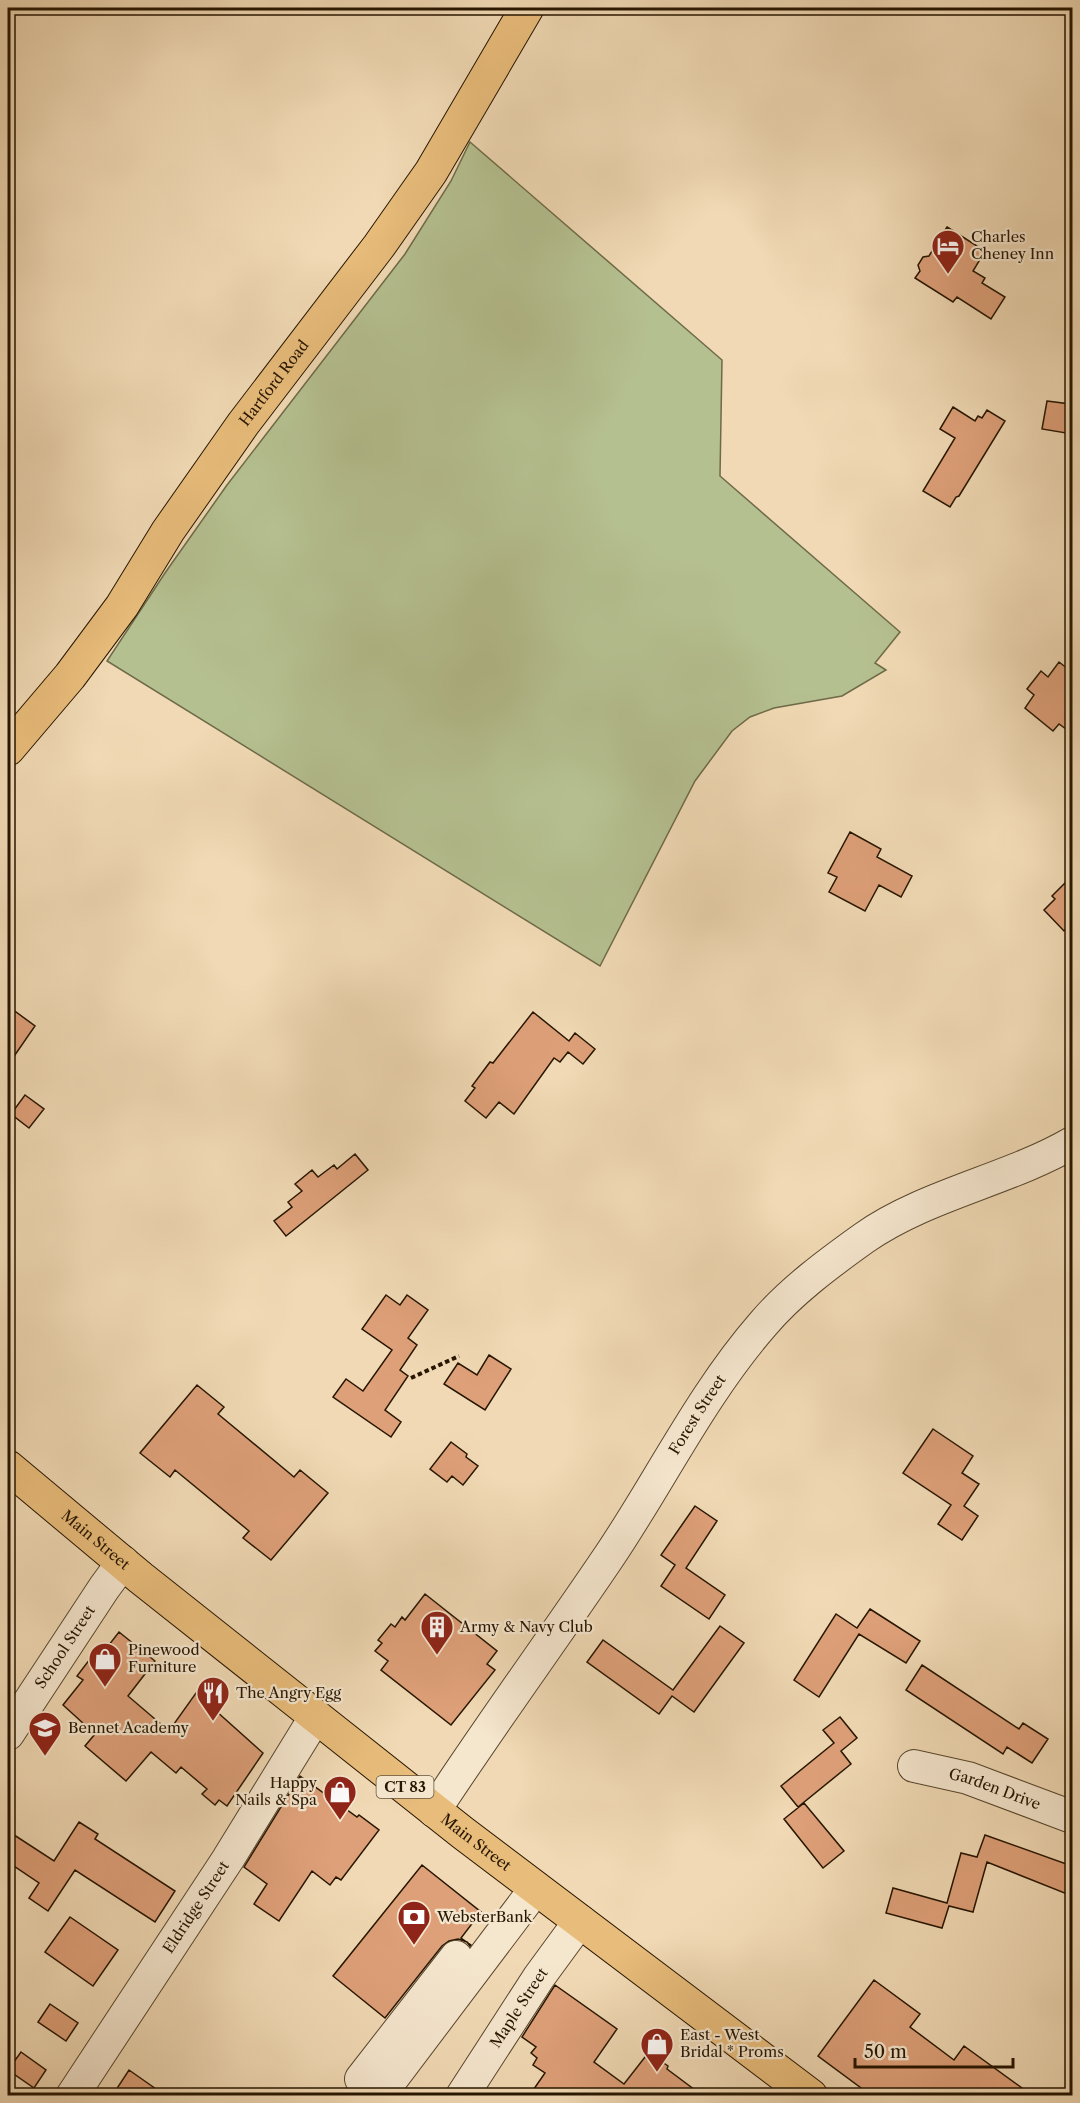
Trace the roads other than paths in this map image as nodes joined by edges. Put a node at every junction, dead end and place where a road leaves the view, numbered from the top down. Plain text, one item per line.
1 (527, 8) edge
2 (8, 749) edge
3 (1072, 1143) edge
4 (8, 1467) edge
5 (123, 1562) junction
6 (316, 1716) junction
7 (8, 1734) edge
8 (914, 1766) dead end
9 (434, 1811) junction
10 (1072, 1817) edge
11 (529, 1883) junction
12 (580, 1921) junction
13 (369, 2088) edge
14 (72, 2096) edge
15 (462, 2096) edge
16 (811, 2096) edge

1 - 2 main road, Hartford Road
3 - 9 street, Forest Street
4 - 5 main road, Main Street / CT 83
5 - 6 main road, Main Street / CT 83
5 - 7 street, School Street
6 - 9 main road, Main Street / CT 83
6 - 14 street, Eldridge Street
8 - 10 street, Garden Drive
9 - 11 main road, Main Street / CT 83
11 - 12 main road, Main Street / CT 83
11 - 13 street
11 - 13 street
12 - 15 street, Maple Street
12 - 16 main road, Main Street / CT 83

